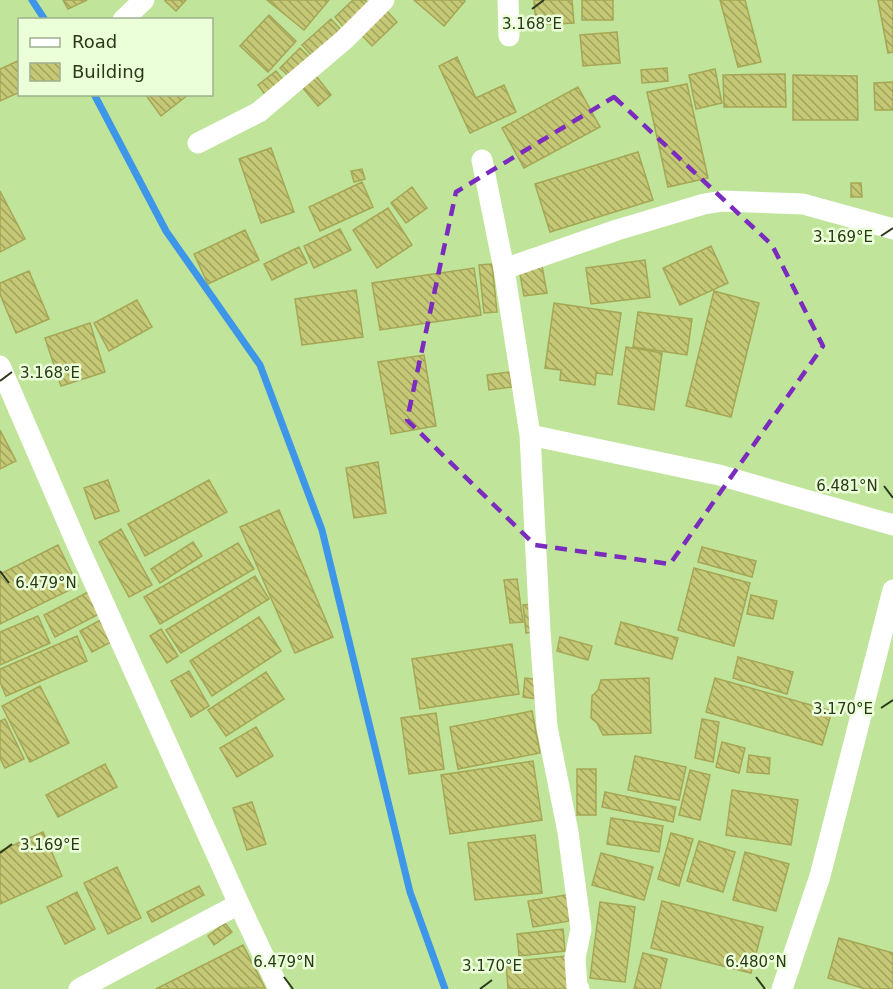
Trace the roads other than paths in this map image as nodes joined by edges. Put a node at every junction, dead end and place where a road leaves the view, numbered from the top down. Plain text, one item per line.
1 (144, 0) edge
2 (384, 0) edge
3 (508, 0) edge
4 (125, 18) edge
5 (509, 36) dead end
6 (198, 143) dead end
7 (482, 160) dead end
8 (893, 229) edge
9 (504, 269) junction
10 (0, 366) edge
11 (530, 435) junction
12 (893, 525) edge
13 (893, 590) edge
14 (239, 904) junction
15 (79, 989) edge
16 (279, 989) edge
17 (579, 989) edge
18 (782, 989) edge

1 - 4 street
2 - 6 street
3 - 5 street
7 - 9 street
8 - 9 street
9 - 11 street
10 - 14 street
11 - 12 street
11 - 17 street
13 - 18 street
14 - 15 street
14 - 16 street

